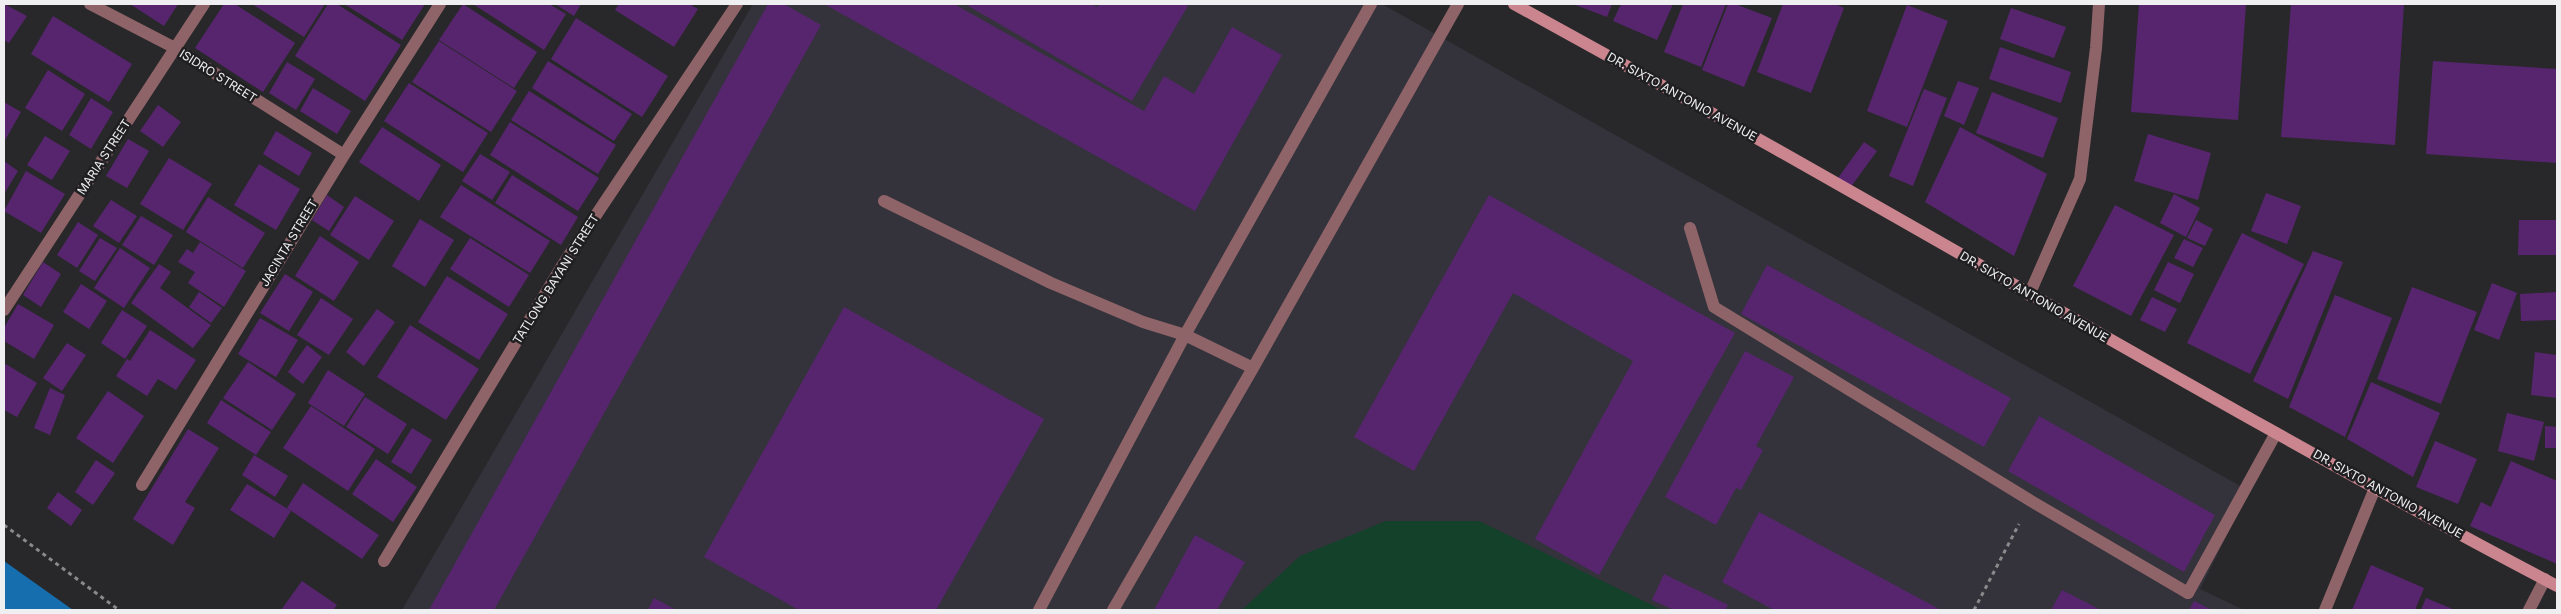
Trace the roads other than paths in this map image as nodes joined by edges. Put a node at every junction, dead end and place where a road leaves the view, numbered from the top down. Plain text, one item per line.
1 (90, 4) edge
2 (204, 4) edge
3 (440, 4) edge
4 (737, 4) edge
5 (1371, 4) edge
6 (1458, 4) edge
7 (1514, 4) edge
8 (2099, 4) edge
9 (175, 48) junction
10 (344, 154) junction
11 (884, 201) dead end
12 (1690, 228) dead end
13 (2029, 295) junction
14 (4, 310) edge
15 (1185, 335) junction
16 (1253, 368) junction
17 (2276, 433) junction
18 (142, 485) dead end
19 (2376, 488) junction
20 (384, 561) dead end
21 (2545, 579) junction
22 (2557, 586) edge
23 (1039, 610) edge
24 (1113, 610) edge
25 (2325, 610) edge
26 (2529, 610) edge

1 - 9 street, ISIDRO STREET
2 - 9 street, MARIA STREET
3 - 10 street, JACINTA STREET
4 - 20 street, TATLONG BAYANI STREET
5 - 15 street
6 - 16 street
7 - 13 main road, DR. SIXTO ANTONIO AVENUE
8 - 13 street
9 - 10 street, ISIDRO STREET
9 - 14 street, MARIA STREET
10 - 18 street, JACINTA STREET
11 - 15 street
12 - 17 street
13 - 17 main road, DR. SIXTO ANTONIO AVENUE
15 - 16 street
15 - 23 street
16 - 24 street
17 - 19 main road, DR. SIXTO ANTONIO AVENUE
19 - 21 main road, DR. SIXTO ANTONIO AVENUE
19 - 25 street
21 - 22 main road, DR. SIXTO ANTONIO AVENUE
21 - 26 street

